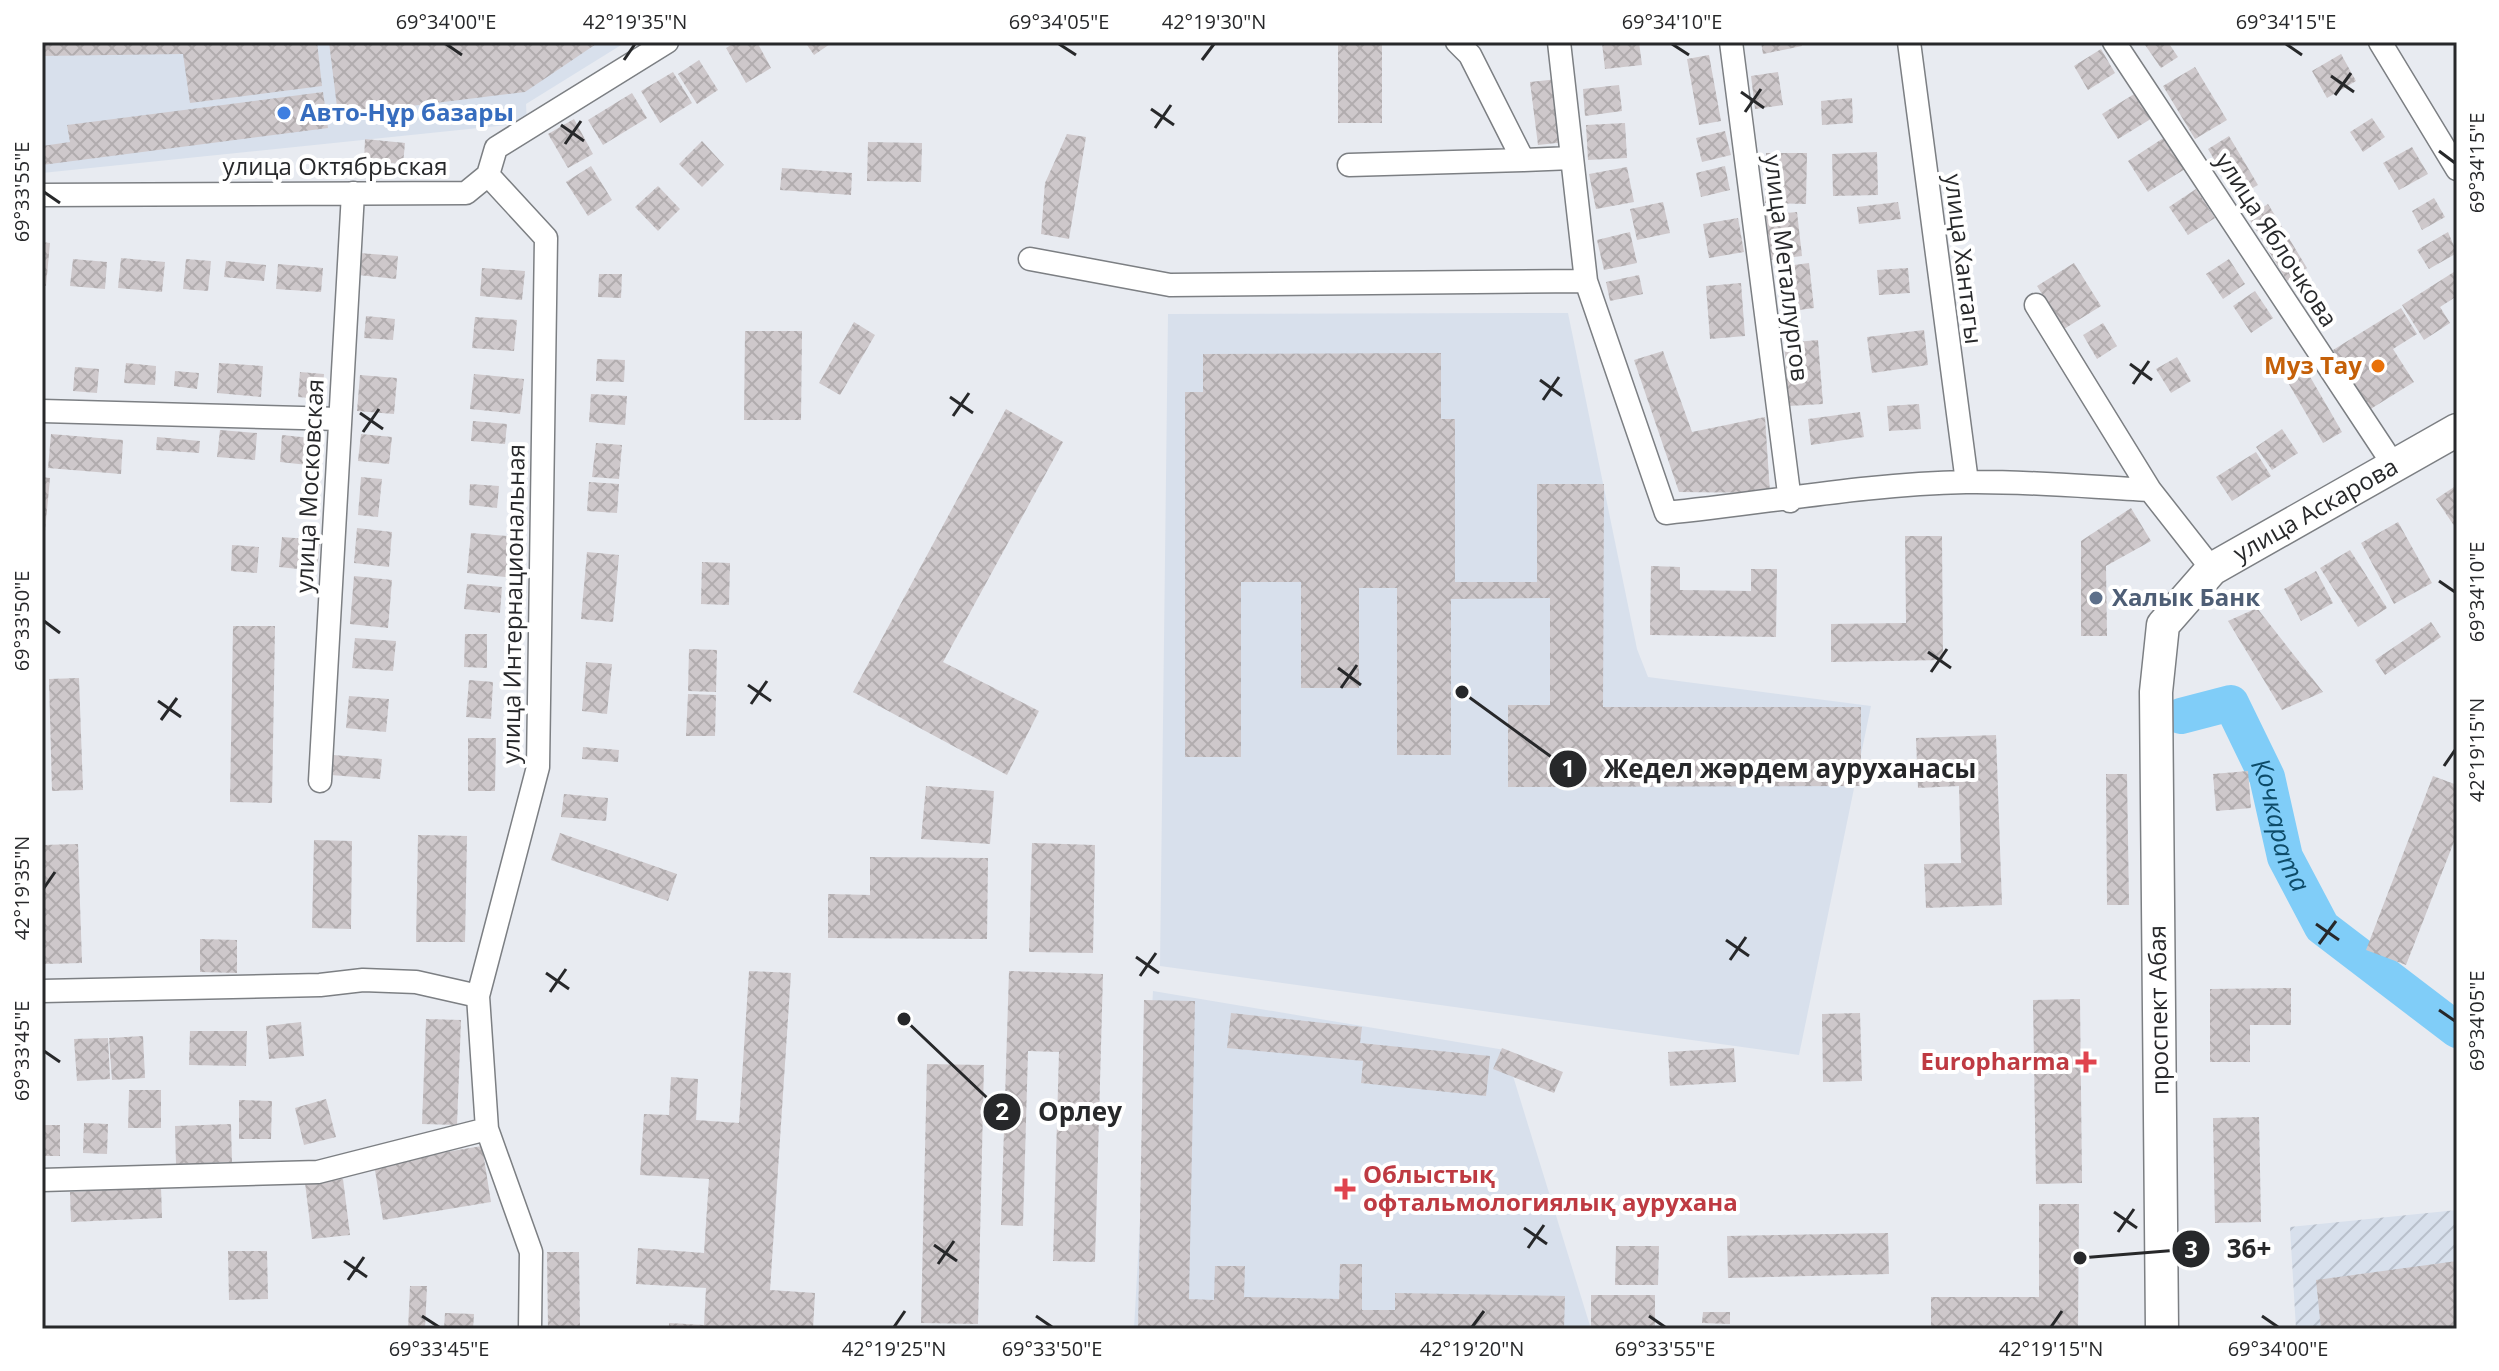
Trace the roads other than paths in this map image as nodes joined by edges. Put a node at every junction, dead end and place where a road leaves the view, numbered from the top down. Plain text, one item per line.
1 (667, 42) edge
2 (1457, 42) edge
3 (1559, 42) edge
4 (1731, 42) edge
5 (1909, 42) edge
6 (2114, 42) edge
7 (2380, 42) edge
8 (1572, 158) junction
9 (1523, 160) junction
10 (1349, 165) dead end
11 (2457, 169) edge
12 (488, 175) junction
13 (353, 193) junction
14 (42, 195) edge
15 (1030, 259) dead end
16 (1586, 281) junction
17 (2036, 305) dead end
18 (42, 411) edge
19 (340, 419) junction
20 (2457, 430) edge
21 (2395, 467) junction
22 (1967, 482) junction
23 (2150, 490) junction
24 (1790, 501) junction
25 (2212, 569) junction
26 (2156, 692) joint
27 (320, 781) dead end
28 (42, 991) edge
29 (478, 996) junction
30 (487, 1129) junction
31 (42, 1180) edge
32 (530, 1329) edge
33 (2162, 1329) edge

1 - 12 street
2 - 9 street
3 - 8 street
4 - 24 street, улица Металлургов
5 - 22 street, улица Хантагы
6 - 21 street, улица Яблочкова
7 - 11 street
8 - 9 street
8 - 16 street
9 - 10 street
12 - 13 street, улица Октябрьская
12 - 29 street, улица Интернациональная
13 - 14 street, улица Октябрьская
13 - 19 street, улица Московская
15 - 16 street
16 - 24 street
17 - 23 street
18 - 19 street
19 - 27 street, улица Московская
20 - 21 main road, улица Аскарова
21 - 25 main road, улица Аскарова
22 - 23 street
22 - 24 street
23 - 25 street
25 - 26 main road, улица Аскарова
26 - 33 main road, проспект Абая
28 - 29 street
29 - 30 street, улица Интернациональная
30 - 31 street
30 - 32 street, улица Интернациональная

